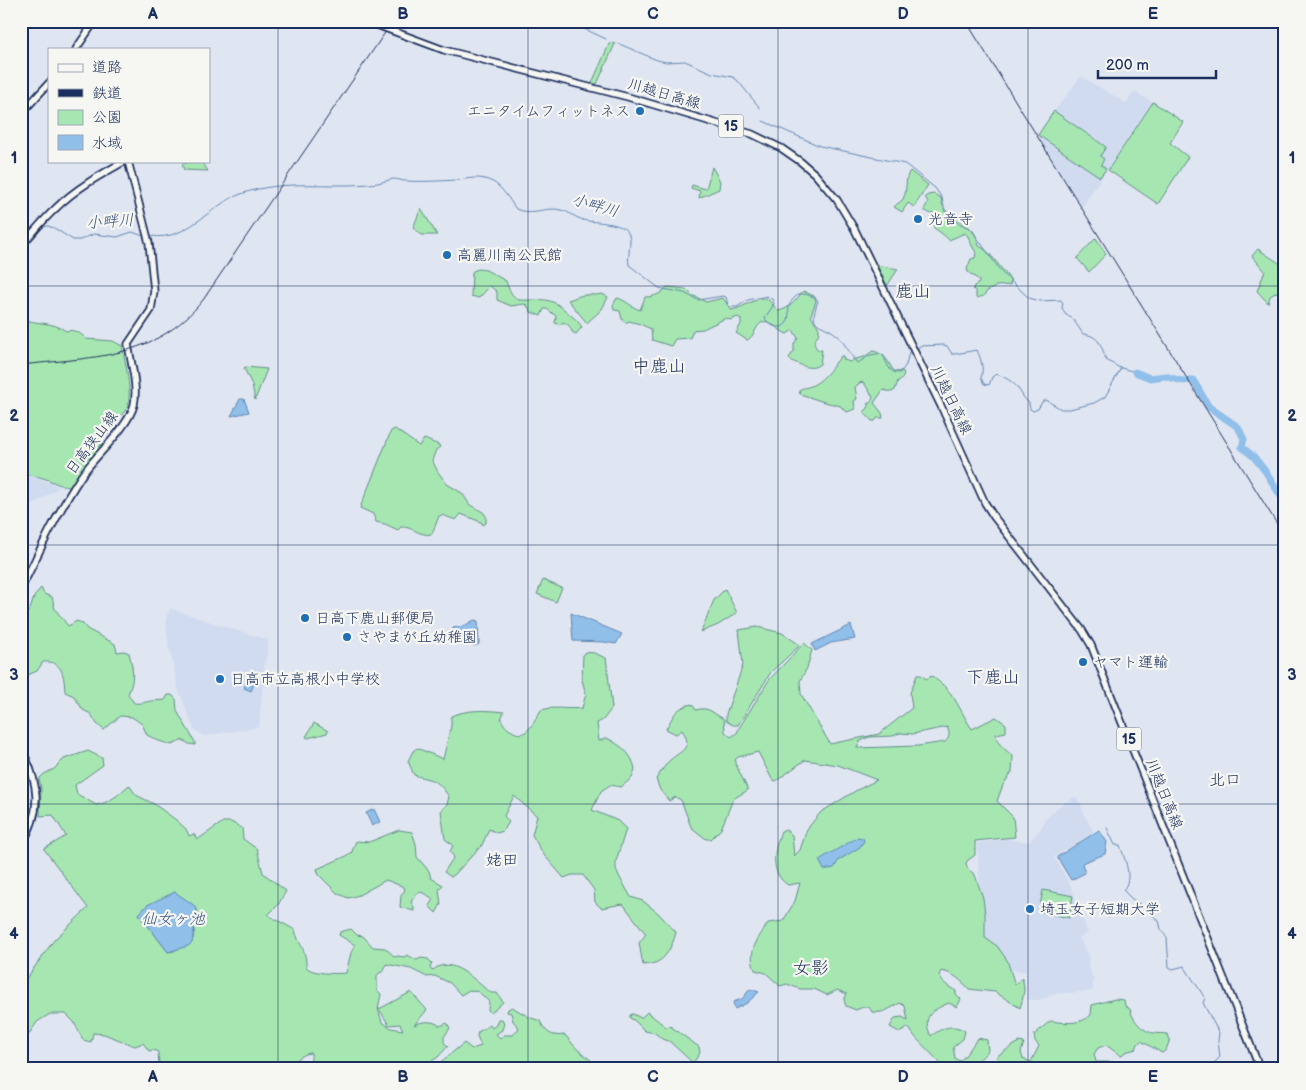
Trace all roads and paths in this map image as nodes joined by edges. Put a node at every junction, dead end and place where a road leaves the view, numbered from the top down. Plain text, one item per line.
1 (95, 21) edge
2 (366, 21) edge
3 (77, 48) edge
4 (48, 84) edge
5 (21, 114) edge
6 (124, 162) edge
7 (126, 162) edge
8 (21, 246) edge
9 (21, 589) edge
10 (21, 748) edge
11 (21, 845) edge
12 (1260, 1069) edge

1 - 3 main road
2 - 12 main road, 川越日高線 / 15, bridge
4 - 5 main road
6 - 8 main road, 日高狭山線
7 - 9 main road, 日高狭山線
10 - 11 main road

